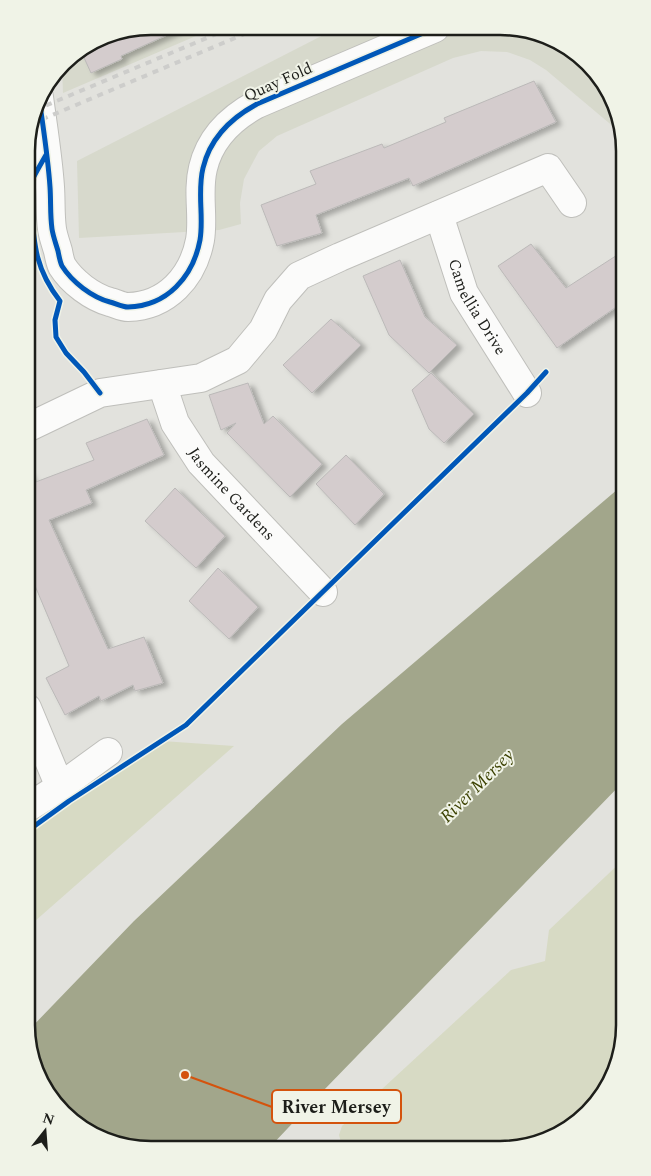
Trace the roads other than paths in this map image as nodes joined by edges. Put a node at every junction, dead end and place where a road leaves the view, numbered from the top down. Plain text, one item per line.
1 (419, 35) edge
2 (41, 114) edge
3 (572, 203) dead end
4 (440, 215) junction
5 (162, 384) junction
6 (527, 393) dead end
7 (35, 424) edge
8 (323, 592) dead end
9 (35, 727) edge
10 (108, 752) dead end
11 (60, 787) junction
12 (35, 802) edge

1 - 2 street, Quay Fold
3 - 4 street
4 - 5 street
4 - 6 street, Camellia Drive
5 - 7 street
5 - 8 street, Jasmine Gardens
9 - 11 street
10 - 11 street
11 - 12 street

